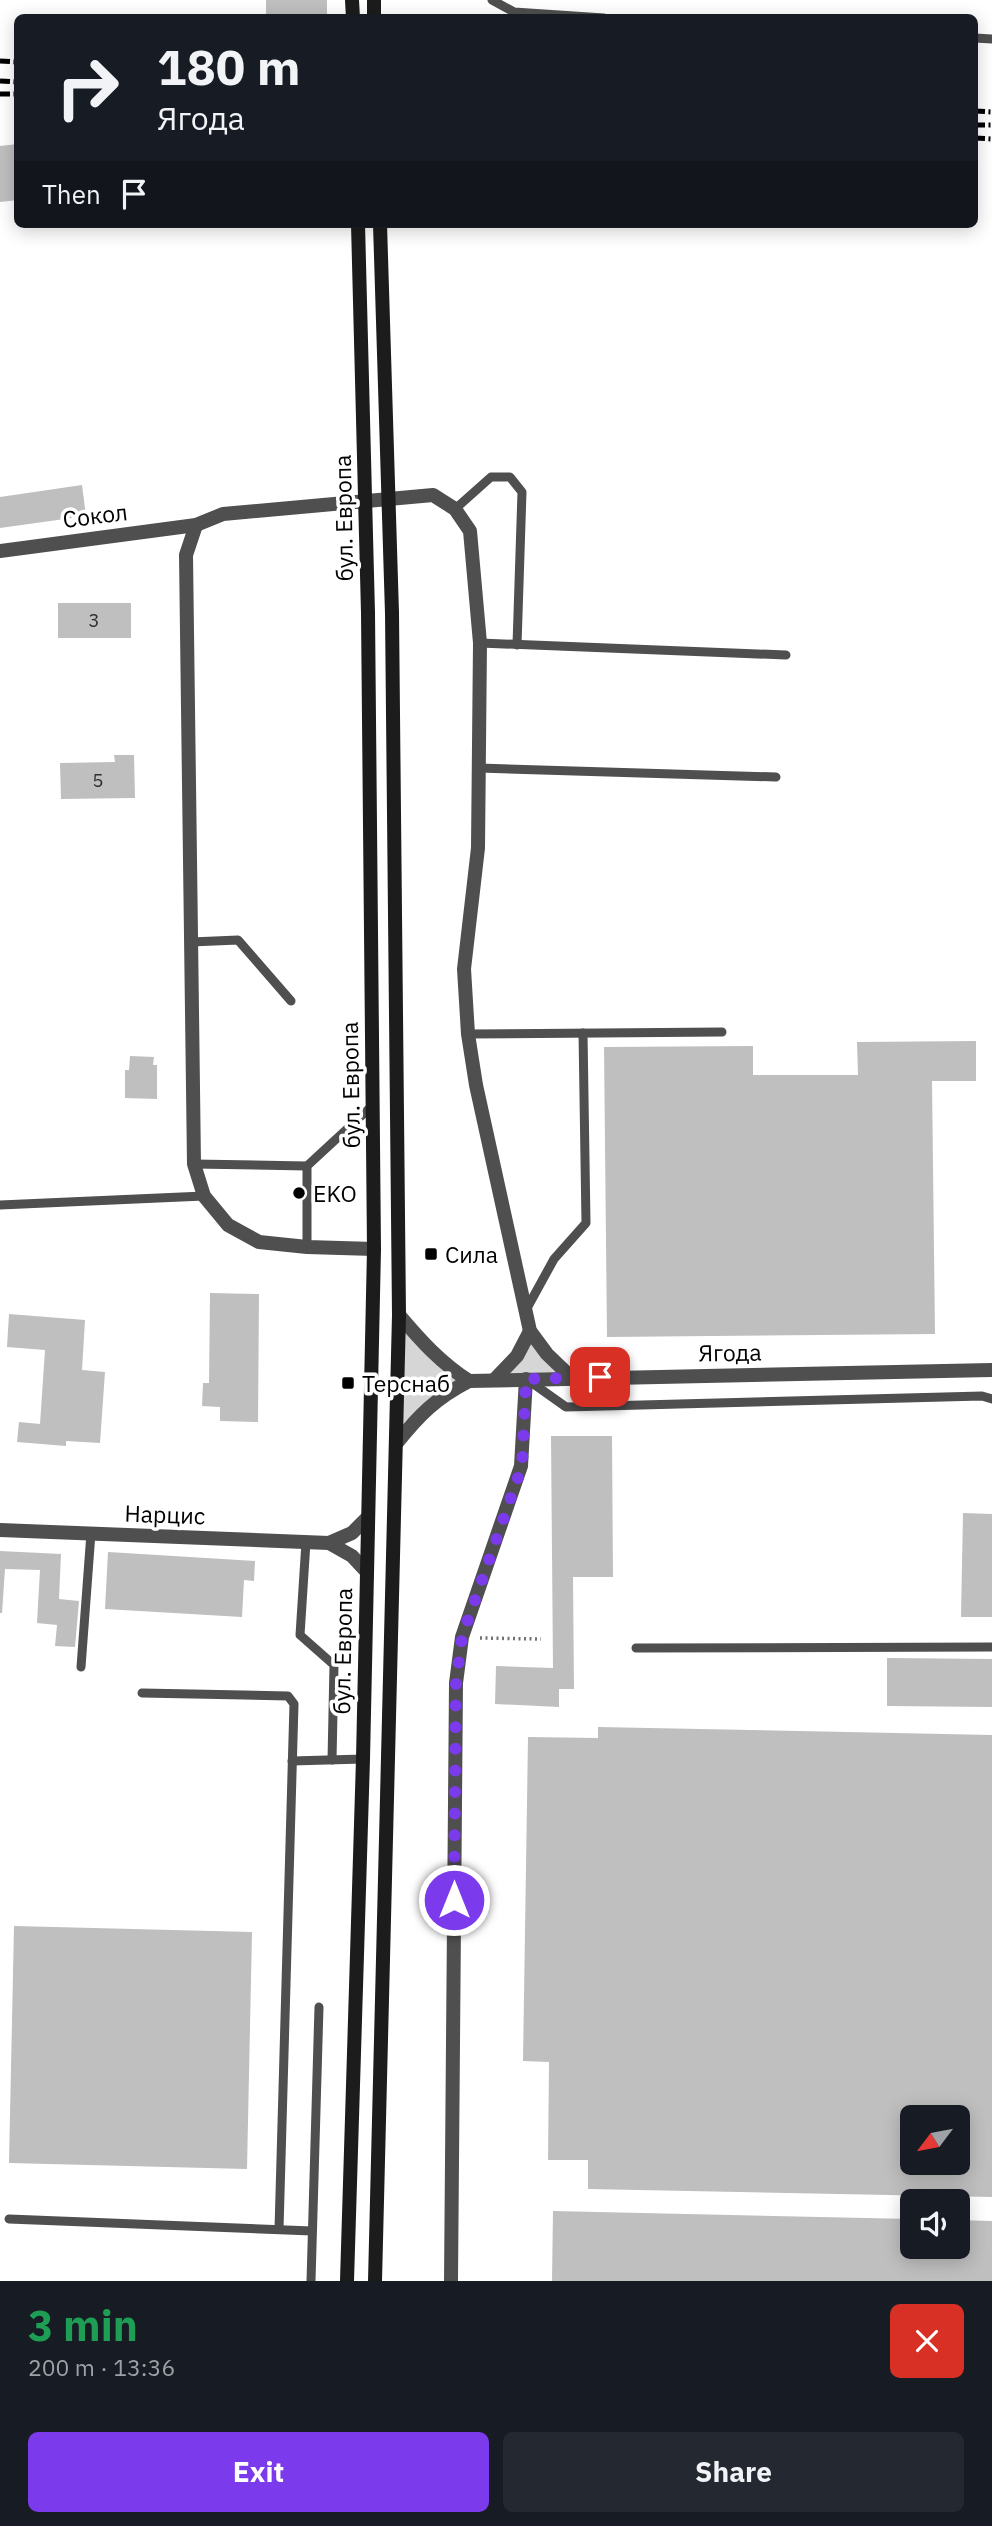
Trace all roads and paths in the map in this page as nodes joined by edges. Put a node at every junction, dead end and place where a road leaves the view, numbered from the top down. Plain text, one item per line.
1 (492, 0) edge
2 (544, 14) edge
3 (358, 228) edge
4 (380, 228) edge
5 (455, 509) junction
6 (196, 525) junction
7 (0, 551) edge
8 (480, 643) junction
9 (517, 645) junction
10 (786, 655) dead end
11 (479, 768) junction
12 (776, 777) dead end
13 (191, 942) junction
14 (291, 1001) dead end
15 (722, 1031) dead end
16 (583, 1033) junction
17 (468, 1034) junction
18 (373, 1105) junction
19 (194, 1164) junction
20 (307, 1166) junction
21 (204, 1196) junction
22 (0, 1205) edge
23 (307, 1247) junction
24 (374, 1249) junction
25 (526, 1310) junction
26 (399, 1315) junction
27 (530, 1331) junction
28 (992, 1370) edge
29 (572, 1378) junction
30 (526, 1379) junction
31 (494, 1380) junction
32 (469, 1381) junction
33 (992, 1399) edge
34 (397, 1444) junction
35 (367, 1518) junction
36 (0, 1530) edge
37 (91, 1533) junction
38 (306, 1542) junction
39 (329, 1544) junction
40 (366, 1571) junction
41 (462, 1637) junction
42 (541, 1639) dead end
43 (992, 1647) edge
44 (636, 1648) dead end
45 (81, 1667) dead end
46 (142, 1693) dead end
47 (363, 1759) junction
48 (332, 1760) junction
49 (292, 1761) junction
50 (318, 2007) dead end
51 (9, 2219) dead end
52 (279, 2229) junction
53 (312, 2231) junction
54 (311, 2281) edge
55 (346, 2281) edge
56 (375, 2281) edge
57 (451, 2281) edge

1 - 2 lane
3 - 18 main road, бул. Европа, bridge
4 - 26 main road, бул. Европа, bridge
5 - 6 street, Сокол
5 - 8 street
5 - 9 lane
6 - 7 street, Сокол
6 - 13 street
8 - 9 lane
8 - 11 street
9 - 10 lane
11 - 12 lane
11 - 17 street
13 - 14 lane
13 - 19 street
15 - 16 lane
16 - 17 lane
16 - 25 lane
17 - 25 street
18 - 20 lane
18 - 24 main road, бул. Европа
19 - 20 lane
19 - 21 street
20 - 23 lane
21 - 22 lane
21 - 23 street
23 - 24 street
24 - 35 main road, бул. Европа
25 - 27 street
26 - 32 street
26 - 34 main road, бул. Европа
27 - 29 street
27 - 31 street
28 - 29 street, Ягода
29 - 30 street, Ягода
30 - 31 street, Ягода
30 - 33 lane
30 - 41 street
31 - 32 street, Ягода
32 - 34 street
34 - 56 main road, бул. Европа
35 - 39 street
35 - 40 main road, бул. Европа
36 - 37 street, Нарцис
37 - 38 street, Нарцис
37 - 45 lane
38 - 39 street, Нарцис
38 - 48 lane
39 - 40 street
40 - 47 main road, бул. Европа
41 - 42 path
41 - 57 street
43 - 44 lane
46 - 49 lane
47 - 48 lane
47 - 55 main road, бул. Европа
48 - 49 lane
49 - 52 lane
50 - 53 lane
51 - 52 lane
52 - 53 lane
53 - 54 lane

